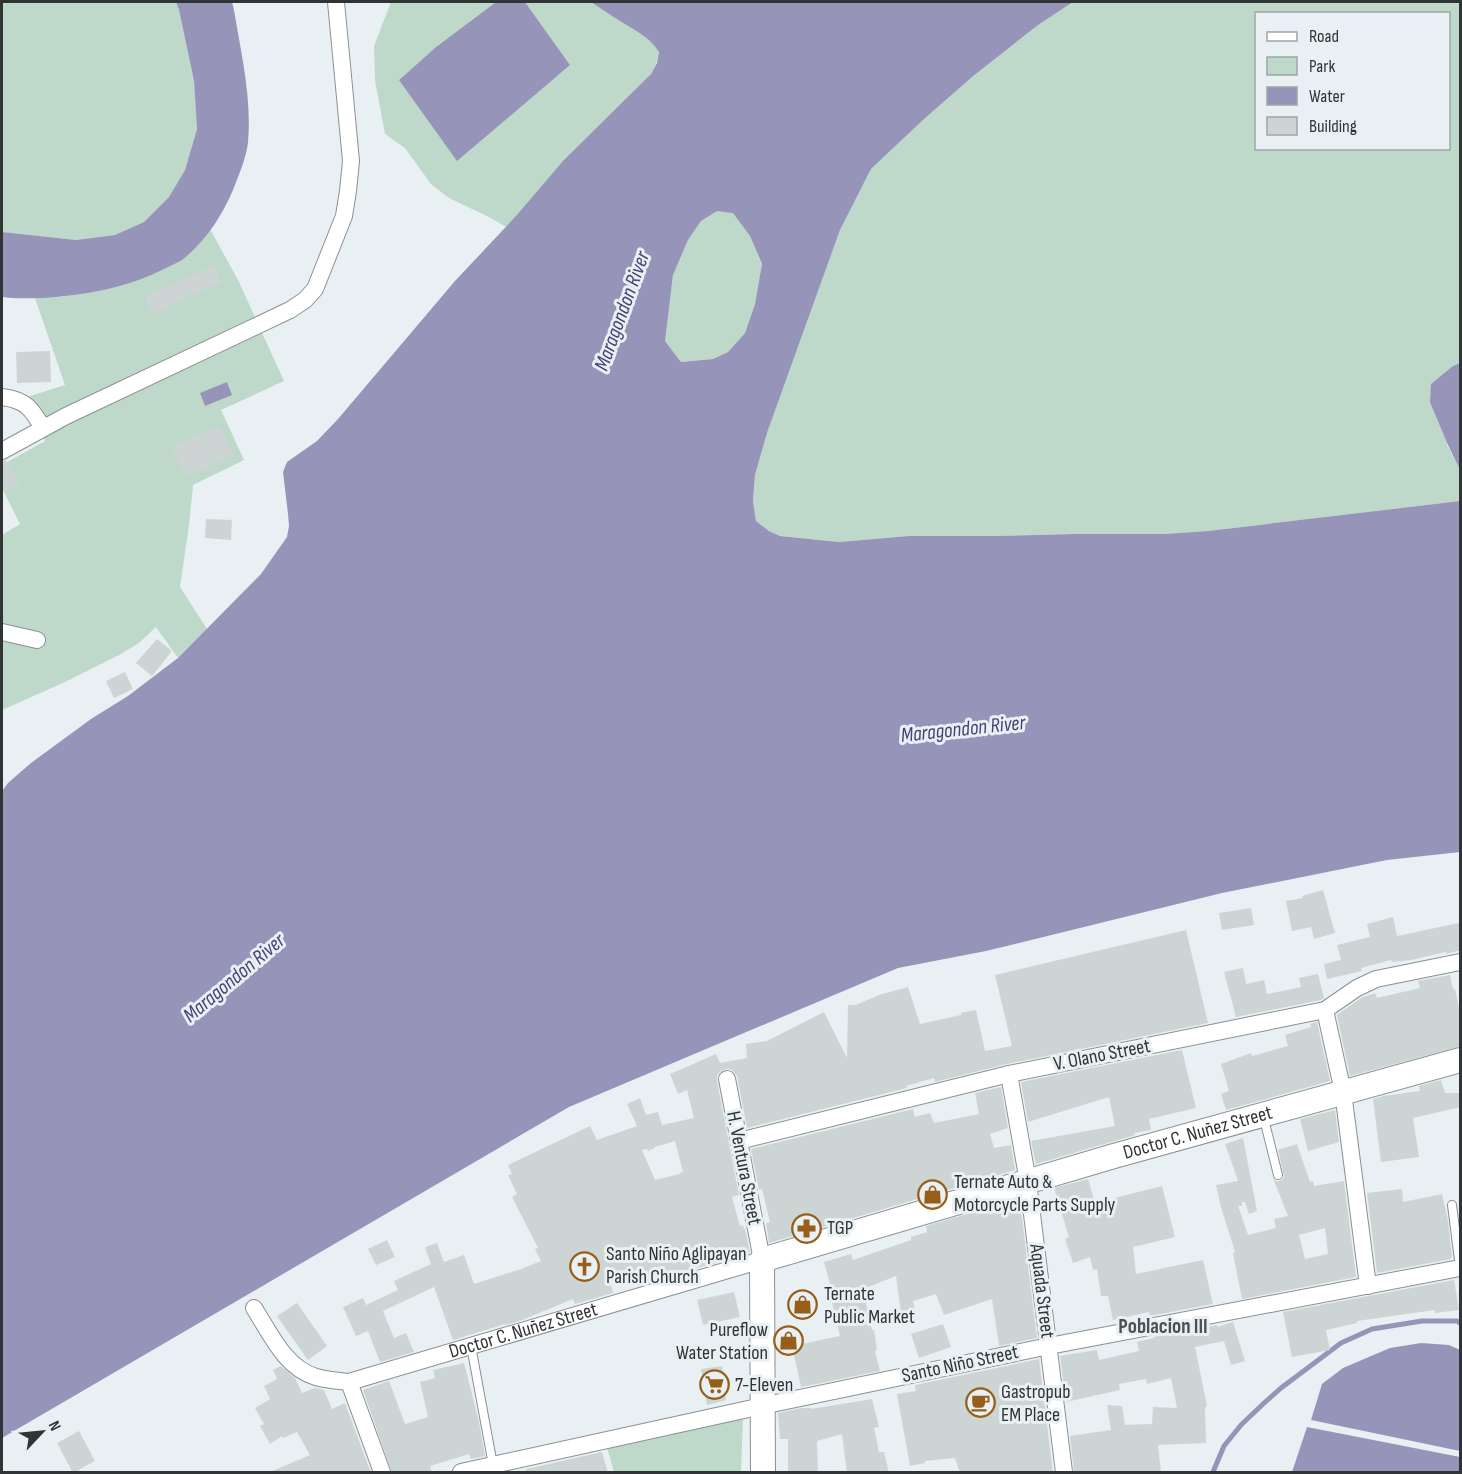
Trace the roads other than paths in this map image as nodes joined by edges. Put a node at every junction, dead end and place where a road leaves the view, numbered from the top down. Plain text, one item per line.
1 (336, 2) edge
2 (2, 397) edge
3 (43, 428) junction
4 (2, 451) edge
5 (2, 632) edge
6 (37, 640) dead end
7 (1461, 962) edge
8 (1325, 1010) junction
9 (1461, 1060) edge
10 (1009, 1074) junction
11 (727, 1079) dead end
12 (1343, 1092) junction
13 (1263, 1115) junction
14 (739, 1141) junction
15 (1278, 1175) dead end
16 (1028, 1182) junction
17 (1452, 1205) dead end
18 (762, 1260) junction
19 (1460, 1268) edge
20 (1368, 1286) junction
21 (254, 1308) dead end
22 (471, 1346) junction
23 (1049, 1346) junction
24 (349, 1382) junction
25 (762, 1406) junction
26 (494, 1466) junction
27 (382, 1473) edge
28 (461, 1473) edge
29 (763, 1473) edge
30 (1065, 1473) edge

1 - 3 street
2 - 3 street
3 - 4 street
5 - 6 street
7 - 8 street, V. Olano Street
8 - 10 street, V. Olano Street
8 - 12 street
9 - 12 main road, Doctor C. Nuñez Street
10 - 14 street, V. Olano Street
10 - 16 street, Aquada Street
11 - 14 street, H. Ventura Street
12 - 13 main road, Doctor C. Nuñez Street
12 - 20 street
13 - 15 lane
13 - 16 main road, Doctor C. Nuñez Street
14 - 18 street, H. Ventura Street
16 - 18 main road, Doctor C. Nuñez Street
16 - 23 street, Aquada Street
17 - 19 lane
18 - 22 street, Doctor C. Nuñez Street
18 - 25 main road, H. Ventura Street
19 - 20 street, Santo Niño Street
20 - 23 street, Santo Niño Street
21 - 24 street
22 - 24 street, Doctor C. Nuñez Street
22 - 26 lane
23 - 25 street, Santo Niño Street
23 - 30 street, Aquada Street
24 - 27 street
25 - 26 street, Santo Niño Street
25 - 29 main road, H. Ventura Street
26 - 28 street, Santo Niño Street

